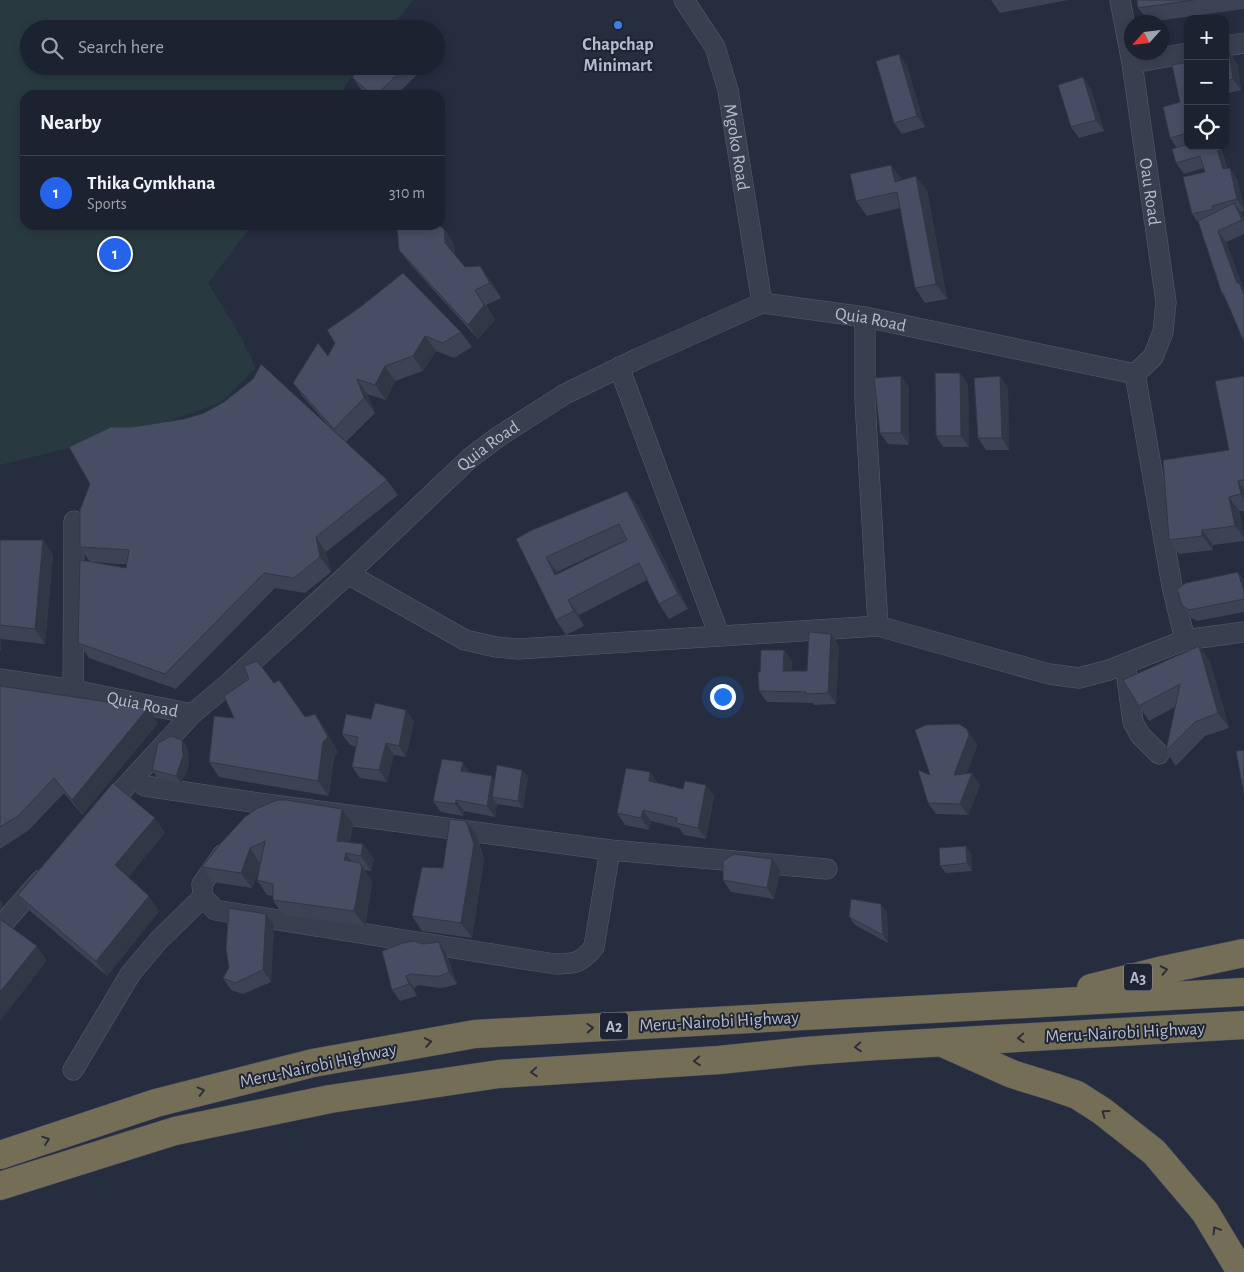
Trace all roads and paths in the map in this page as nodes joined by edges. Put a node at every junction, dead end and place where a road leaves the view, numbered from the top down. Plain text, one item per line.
1 (684, 0) edge
2 (1120, 0) edge
3 (1244, 43) edge
4 (1229, 45) edge
5 (1184, 54) edge
6 (1132, 62) junction
7 (762, 303) junction
8 (865, 317) junction
9 (619, 367) junction
10 (1135, 374) junction
11 (74, 521) dead end
12 (348, 574) junction
13 (878, 626) junction
14 (1244, 632) edge
15 (719, 635) junction
16 (1185, 640) junction
17 (1125, 664) junction
18 (0, 679) edge
19 (73, 690) junction
20 (192, 714) junction
21 (1159, 754) dead end
22 (134, 777) junction
23 (247, 819) junction
24 (95, 821) edge
25 (610, 850) junction
26 (55, 864) edge
27 (827, 869) dead end
28 (203, 897) junction
29 (0, 927) edge
30 (1244, 953) edge
31 (1244, 992) edge
32 (1032, 1003) junction
33 (1244, 1025) edge
34 (942, 1042) junction
35 (73, 1070) dead end
36 (0, 1155) edge
37 (0, 1186) edge
38 (1240, 1272) edge

1 - 7 street, Mgoko Road
2 - 6 street, Oau Road
3 - 4 street
5 - 6 street
6 - 10 street, Oau Road
7 - 8 street, Quia Road
7 - 9 street, Quia Road
8 - 10 street, Quia Road
8 - 13 street
9 - 12 street, Quia Road
9 - 15 street
10 - 16 street
11 - 19 street
12 - 15 street
12 - 20 street, Quia Road
13 - 15 street
13 - 17 street
14 - 16 street
16 - 17 street
17 - 21 street
18 - 19 street, Quia Road
19 - 20 street, Quia Road
20 - 22 street
22 - 23 street
22 - 24 street
23 - 25 street
23 - 28 street
25 - 27 street
25 - 28 street
26 - 29 street
28 - 35 street
32 -> 30 highway, A3
31 - 32 highway, Meru-Nairobi Highway / A2
36 -> 32 highway, Meru-Nairobi Highway / A2
33 -> 34 highway, Meru-Nairobi Highway / A2
34 -> 37 highway, Meru-Nairobi Highway / A2
38 -> 34 highway

